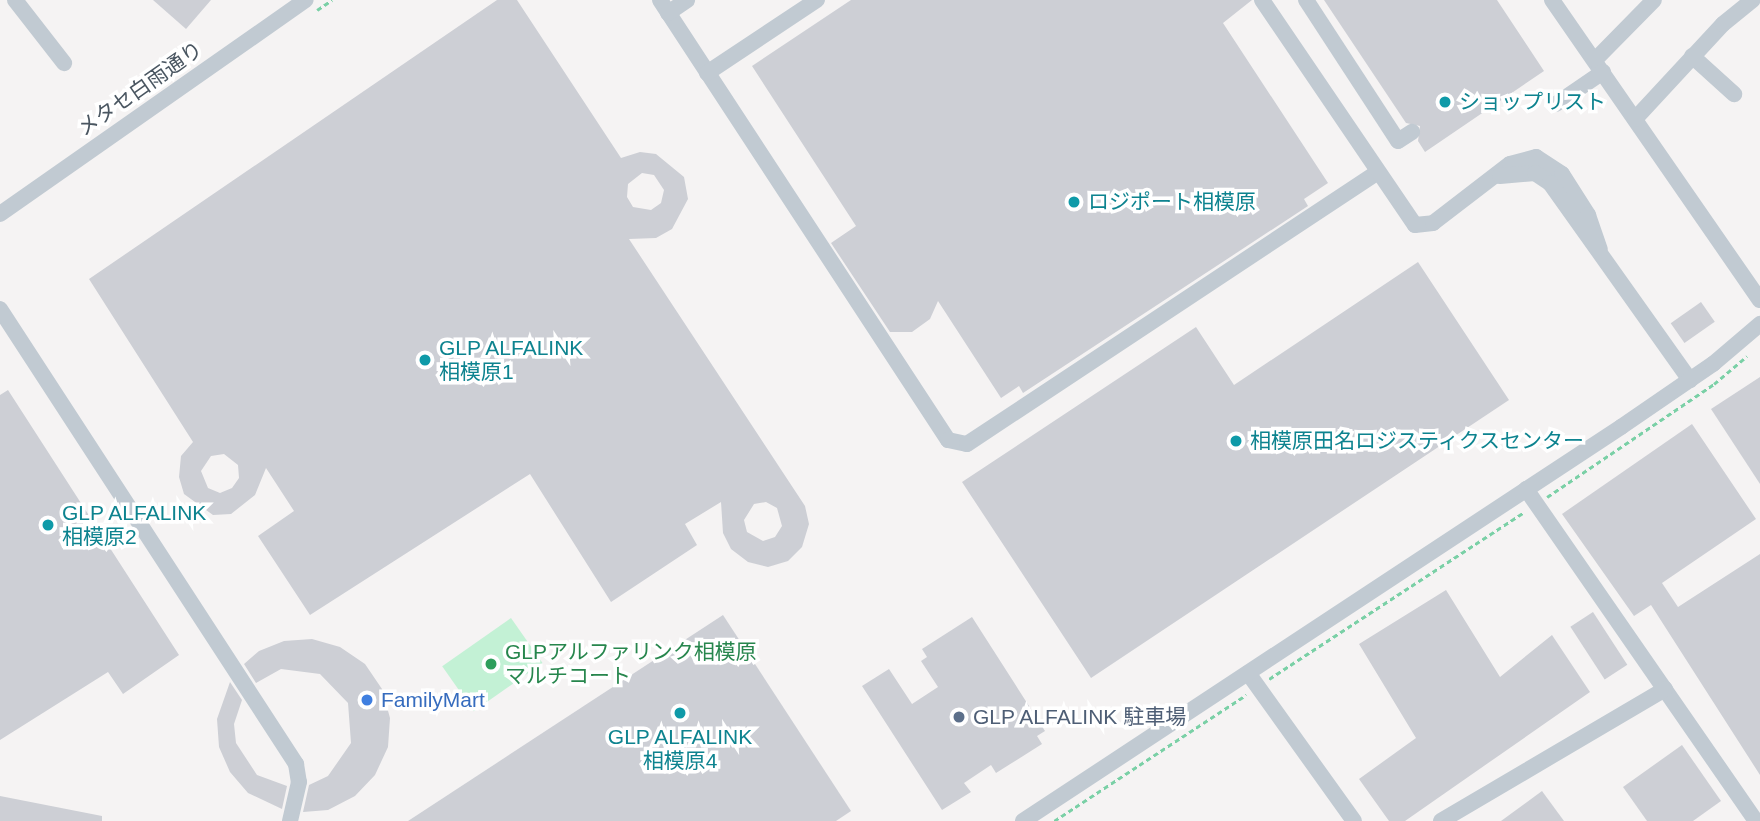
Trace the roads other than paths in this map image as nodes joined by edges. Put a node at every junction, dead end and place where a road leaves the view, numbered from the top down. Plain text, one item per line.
1 (15, 0) edge
2 (306, 0) edge
3 (687, 0) edge
4 (817, 0) edge
5 (1262, 0) edge
6 (1306, 0) edge
7 (1553, 0) edge
8 (1654, 0) edge
9 (1753, 0) edge
10 (664, 6) edge
11 (1692, 56) junction
12 (64, 63) dead end
13 (1599, 66) junction
14 (708, 73) junction
15 (1734, 94) dead end
16 (1556, 104) dead end
17 (1635, 119) junction
18 (1412, 132) dead end
19 (1377, 173) junction
20 (0, 214) edge
21 (1760, 300) edge
22 (0, 309) edge
23 (1760, 324) edge
24 (1690, 380) junction
25 (1527, 489) junction
26 (1248, 673) junction
27 (1665, 689) junction
28 (290, 821) edge
29 (1023, 821) edge
30 (1354, 821) edge
31 (1441, 821) edge
32 (1756, 821) edge

1 - 12 street
2 - 20 street, メタセ白雨通り
3 - 10 street
4 - 14 street
5 - 19 street
6 - 18 street
7 - 13 street
8 - 13 street
9 - 11 street
10 - 14 street
11 - 15 street
11 - 17 street
13 - 16 street
13 - 17 street
14 - 19 street
17 - 21 street
19 - 24 street
22 - 28 street
23 - 24 street
24 - 25 street
25 - 26 street
25 - 27 street
26 - 29 street
26 - 30 street
27 - 31 street
27 - 32 street

